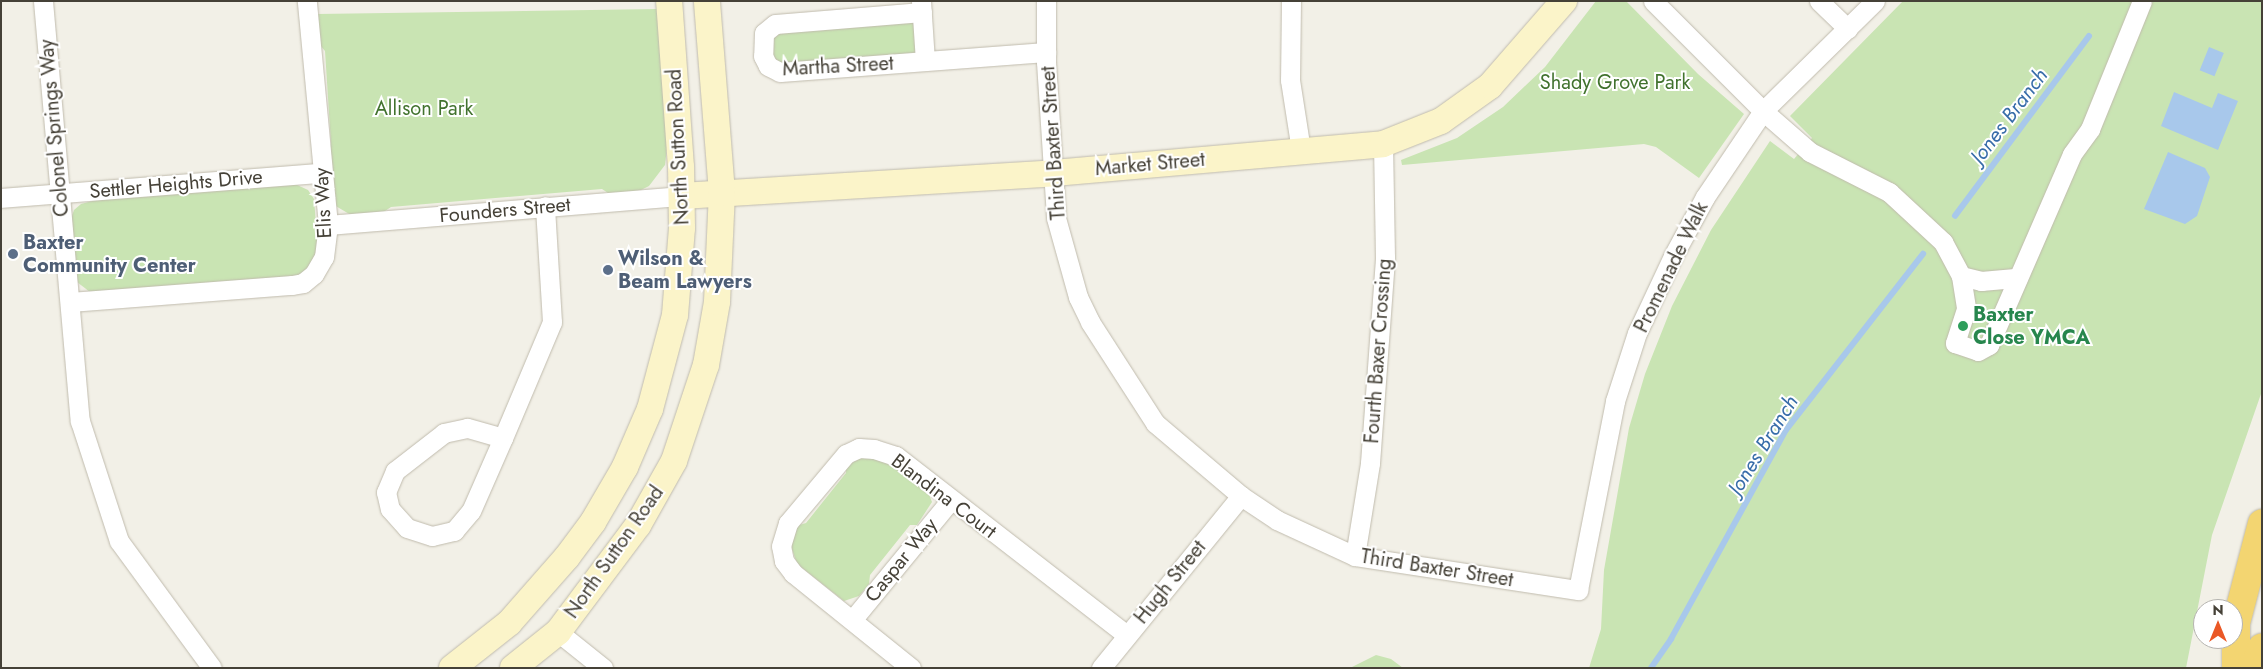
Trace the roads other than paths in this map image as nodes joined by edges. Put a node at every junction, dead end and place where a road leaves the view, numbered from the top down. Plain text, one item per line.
1 (43, 1) edge
2 (307, 1) edge
3 (669, 1) edge
4 (707, 1) edge
5 (1046, 1) edge
6 (1291, 1) edge
7 (1564, 1) edge
8 (1653, 1) edge
9 (1819, 1) edge
10 (1875, 1) edge
11 (2142, 1) edge
12 (921, 7) edge
13 (1848, 29) junction
14 (1046, 52) junction
15 (925, 61) junction
16 (1763, 111) junction
17 (1383, 144) junction
18 (1301, 150) junction
19 (321, 173) junction
20 (1054, 174) junction
21 (722, 193) junction
22 (59, 194) junction
23 (682, 196) junction
24 (1, 198) edge
25 (544, 206) junction
26 (328, 225) junction
27 (1961, 276) junction
28 (2018, 278) junction
29 (70, 302) junction
30 (503, 438) junction
31 (1240, 496) junction
32 (950, 501) junction
33 (2262, 523) edge
34 (1356, 556) junction
35 (1578, 590) joint
36 (853, 619) junction
37 (558, 632) junction
38 (1127, 635) junction
39 (2262, 647) edge
40 (212, 668) edge
41 (452, 668) edge
42 (513, 668) edge
43 (602, 668) edge
44 (911, 668) edge
45 (1101, 668) edge
46 (2236, 668) edge
47 (2254, 668) edge

1 - 22 street, Colonel Springs Way
2 - 19 street, Elis Way
3 - 23 main road, North Sutton Road
4 - 21 main road, North Sutton Road
5 - 14 street, Third Baxter Street
6 - 18 street
7 - 17 main road, Market Street
8 - 16 street
9 - 13 street
10 - 13 street, Promenade Walk
11 - 28 street
12 - 15 street
12 - 15 street, Martha Street
13 - 16 street, Promenade Walk
14 - 15 street, Martha Street
14 - 20 street, Third Baxter Street
16 - 27 street
16 - 35 street, Promenade Walk
17 - 18 main road, Market Street
17 - 34 street, Fourth Baxer Crossing
18 - 20 main road, Market Street
19 - 22 street, Settler Heights Drive
19 - 26 street, Elis Way
20 - 21 main road, Market Street
20 - 31 street, Third Baxter Street
21 - 23 main road, Market Street
21 - 37 main road, North Sutton Road
22 - 24 street, Settler Heights Drive
22 - 29 street, Colonel Springs Way
23 - 25 street, Founders Street
23 - 41 main road, North Sutton Road
25 - 26 street, Founders Street
25 - 30 street
26 - 29 street, Elis Way
27 - 28 street
27 - 28 street
29 - 40 street, Colonel Springs Way
30 - 30 street
31 - 34 street, Third Baxter Street
31 - 38 street, Hugh Street
32 - 36 street, Caspar Way
32 - 36 street, Blandina Court
32 - 38 street, Blandina Court
33 - 46 highway
34 - 35 street, Third Baxter Street
36 - 44 street, Blandina Court
37 - 42 main road, North Sutton Road
37 - 43 street
38 - 45 street, Hugh Street
39 - 47 highway

